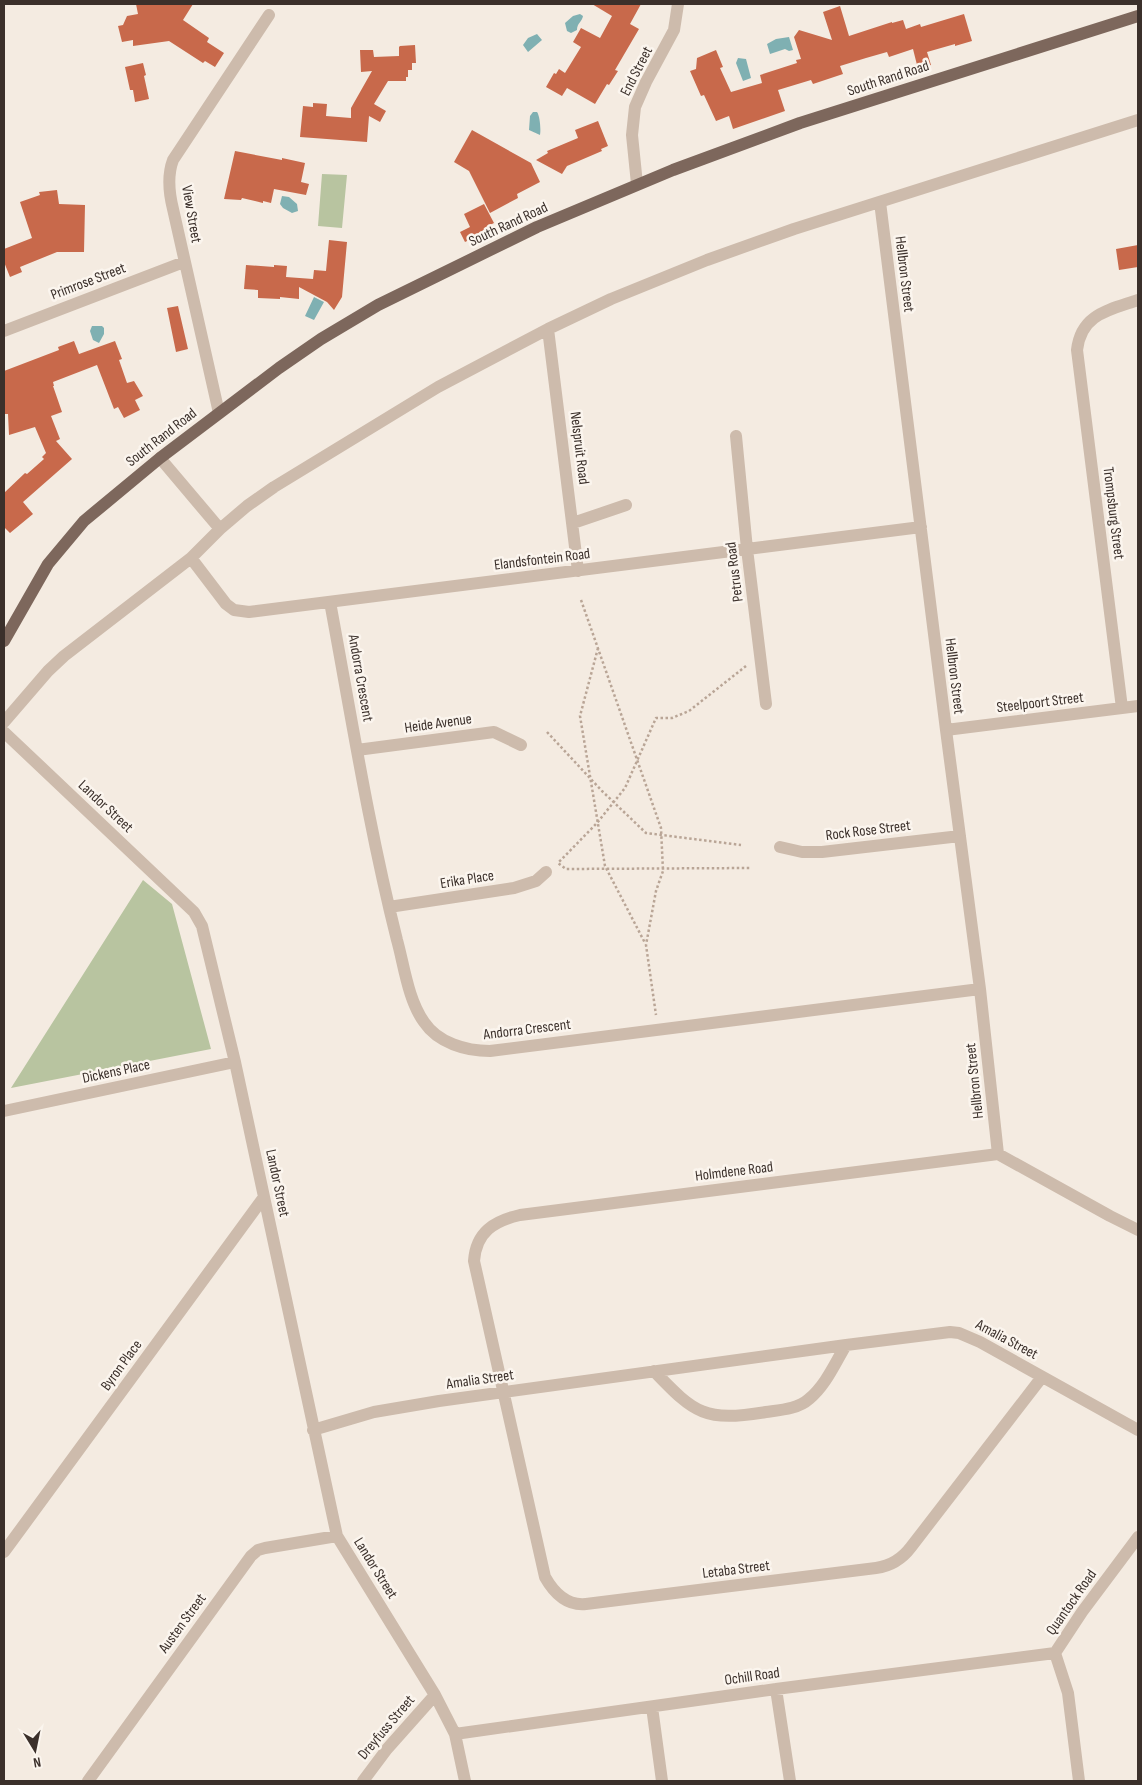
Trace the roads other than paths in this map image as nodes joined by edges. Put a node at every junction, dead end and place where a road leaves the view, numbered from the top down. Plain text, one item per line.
1 (678, 4) edge
2 (268, 15) dead end
3 (1138, 16) edge
4 (1138, 120) edge
5 (637, 184) junction
6 (880, 202) junction
7 (184, 262) junction
8 (1138, 300) edge
9 (548, 329) junction
10 (4, 331) edge
11 (220, 413) junction
12 (736, 436) dead end
13 (160, 458) junction
14 (626, 505) dead end
15 (573, 522) junction
16 (921, 527) junction
17 (220, 529) junction
18 (747, 549) junction
19 (191, 558) junction
20 (578, 570) junction
21 (330, 602) junction
22 (4, 642) edge
23 (766, 704) dead end
24 (1138, 706) edge
25 (1122, 708) junction
26 (4, 722) edge
27 (946, 730) junction
28 (4, 732) edge
29 (521, 745) dead end
30 (357, 750) junction
31 (960, 836) junction
32 (780, 848) dead end
33 (546, 872) dead end
34 (389, 907) junction
35 (980, 989) junction
36 (235, 1062) junction
37 (4, 1111) edge
38 (998, 1154) junction
39 (264, 1197) junction
40 (1138, 1230) edge
41 (846, 1345) junction
42 (654, 1371) junction
43 (1042, 1376) junction
44 (504, 1392) junction
45 (313, 1430) junction
46 (1138, 1430) edge
47 (337, 1536) junction
48 (1138, 1537) edge
49 (4, 1552) edge
50 (1054, 1653) junction
51 (776, 1689) junction
52 (435, 1695) junction
53 (652, 1707) junction
54 (454, 1734) junction
55 (88, 1781) edge
56 (363, 1781) edge
57 (465, 1781) edge
58 (662, 1781) edge
59 (790, 1781) edge
60 (1079, 1781) edge

1 - 5 street, End Street
2 - 7 street, View Street
3 - 5 main road, South Rand Road
4 - 6 street
5 - 11 main road, South Rand Road
6 - 9 street
6 - 16 street, Hellbron Street
7 - 10 street, Primrose Street
7 - 11 street, View Street
8 - 25 street, Trompsburg Street
9 - 15 street, Nelspruit Road
9 - 17 street
11 - 13 main road, South Rand Road
12 - 18 street, Petrus Road
13 - 17 street
13 - 22 main road, South Rand Road
14 - 15 street
15 - 20 street, Nelspruit Road
16 - 18 street, Elandsfontein Road
16 - 27 street, Hellbron Street
17 - 19 street
18 - 20 street, Elandsfontein Road
18 - 23 street, Petrus Road
19 - 21 street, Elandsfontein Road
19 - 26 street
20 - 21 street, Elandsfontein Road
21 - 30 street, Andorra Crescent
24 - 25 street, Steelpoort Street
25 - 27 street, Steelpoort Street
27 - 31 street, Hellbron Street
28 - 36 street, Landor Street
29 - 30 street, Heide Avenue
30 - 34 street, Andorra Crescent
31 - 32 street, Rock Rose Street
31 - 35 street, Hellbron Street
33 - 34 street, Erika Place
34 - 35 street, Andorra Crescent
35 - 38 street, Hellbron Street
36 - 37 street, Dickens Place
36 - 39 street, Landor Street
38 - 40 street
38 - 44 street, Holmdene Road
39 - 45 street, Landor Street
39 - 49 street, Byron Place
41 - 42 street, Amalia Street
41 - 42 street
41 - 43 street, Amalia Street
42 - 44 street, Amalia Street
43 - 44 street, Letaba Street
43 - 46 street, Amalia Street
44 - 45 street, Amalia Street
45 - 47 street, Landor Street
47 - 52 street, Landor Street
47 - 55 street, Austen Street
48 - 50 street, Quantock Road
50 - 51 street, Ochill Road
50 - 60 street, Quantock Road
51 - 53 street, Ochill Road
51 - 59 street
52 - 54 street, Landor Street
52 - 56 street, Dreyfuss Street
53 - 54 street, Ochill Road
53 - 58 street
54 - 57 street, Landor Street

